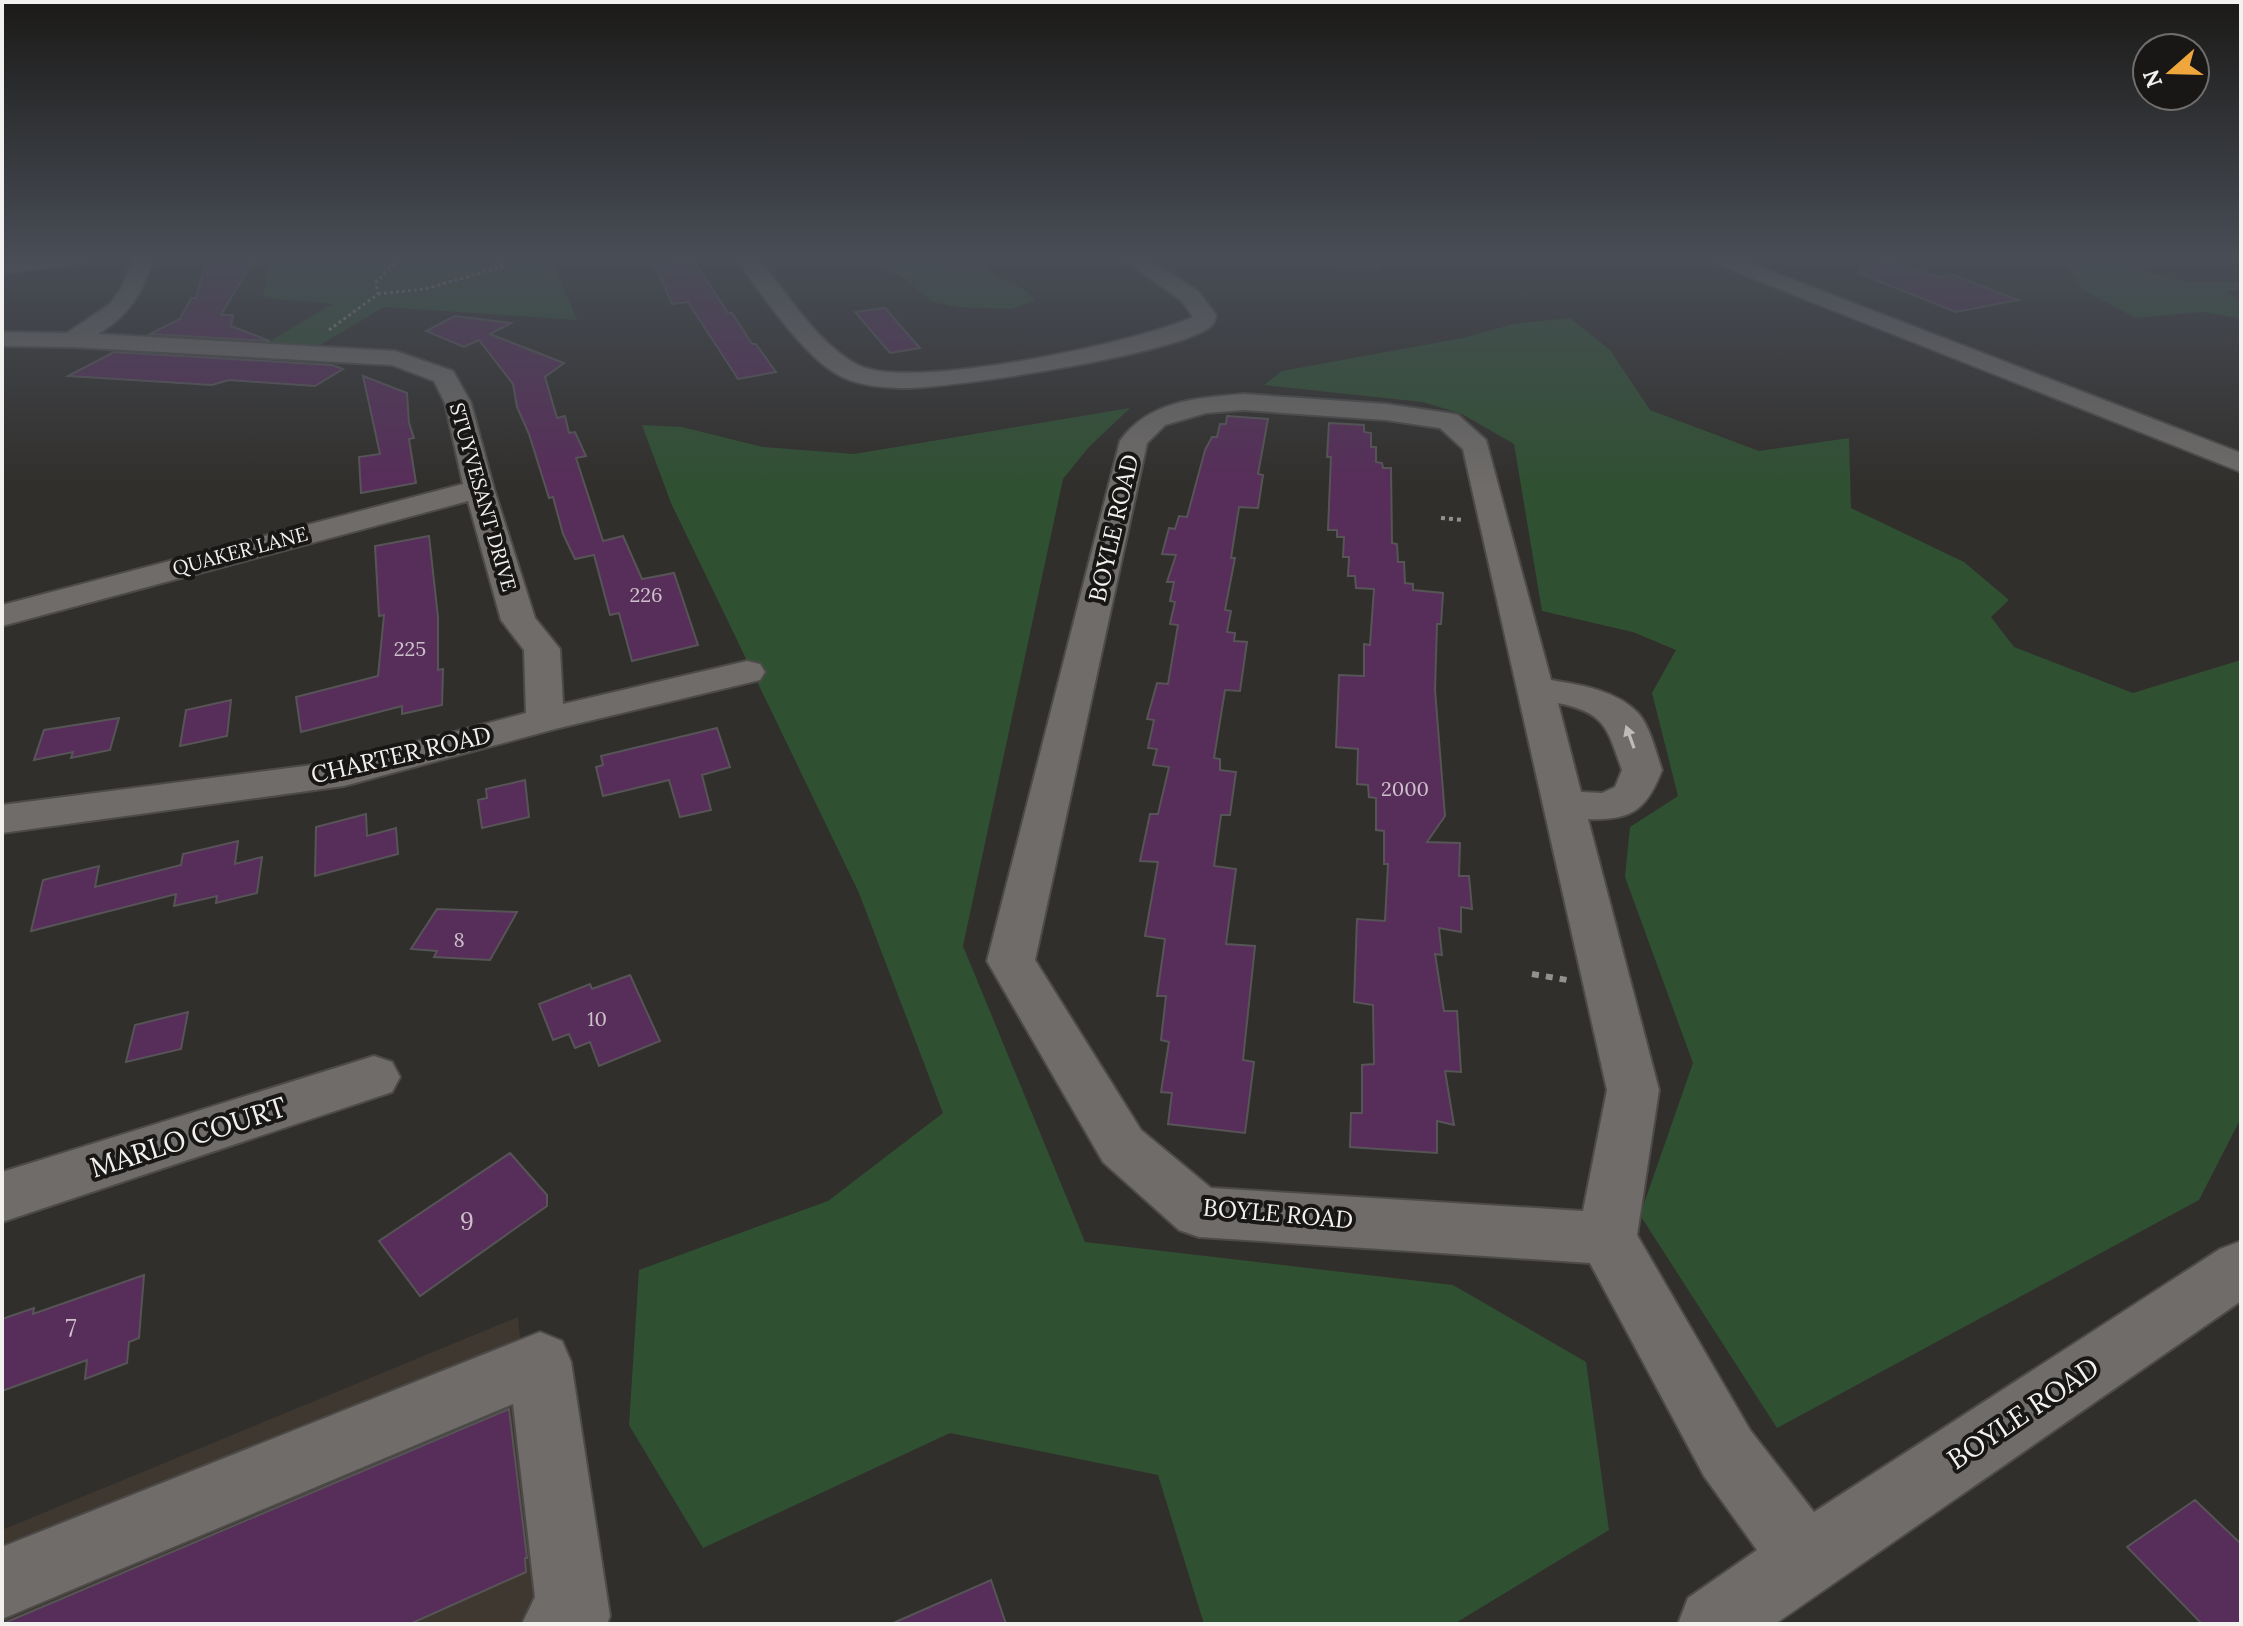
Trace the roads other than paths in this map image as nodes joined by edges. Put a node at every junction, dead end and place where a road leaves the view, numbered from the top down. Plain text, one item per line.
1 (80, 335) edge
2 (814, 335) edge
3 (1172, 335) edge
4 (1914, 335) edge
5 (2, 339) edge
6 (72, 340) junction
7 (2241, 463) edge
8 (479, 489) junction
9 (2, 616) edge
10 (747, 672) dead end
11 (1535, 688) junction
12 (545, 720) junction
13 (1563, 805) junction
14 (2, 819) edge
15 (374, 1077) dead end
16 (2, 1197) edge
17 (1607, 1238) junction
18 (2241, 1268) edge
19 (1806, 1558) junction
20 (2, 1583) edge
21 (558, 1624) edge
22 (1714, 1624) edge

1 - 6 street
2 - 3 street
4 - 7 street
5 - 6 street, STUYVESANT DRIVE
6 - 8 street, STUYVESANT DRIVE
8 - 9 street, QUAKER LANE
8 - 12 street, STUYVESANT DRIVE
10 - 12 street, CHARTER ROAD
11 - 13 street, BOYLE ROAD
13 -> 11 street
11 - 17 street, BOYLE ROAD
12 - 14 street, CHARTER ROAD
13 - 17 street, BOYLE ROAD
15 - 16 street, MARLO COURT
17 - 19 street
18 - 19 street, BOYLE ROAD
19 - 22 street, BOYLE ROAD
20 - 21 street

